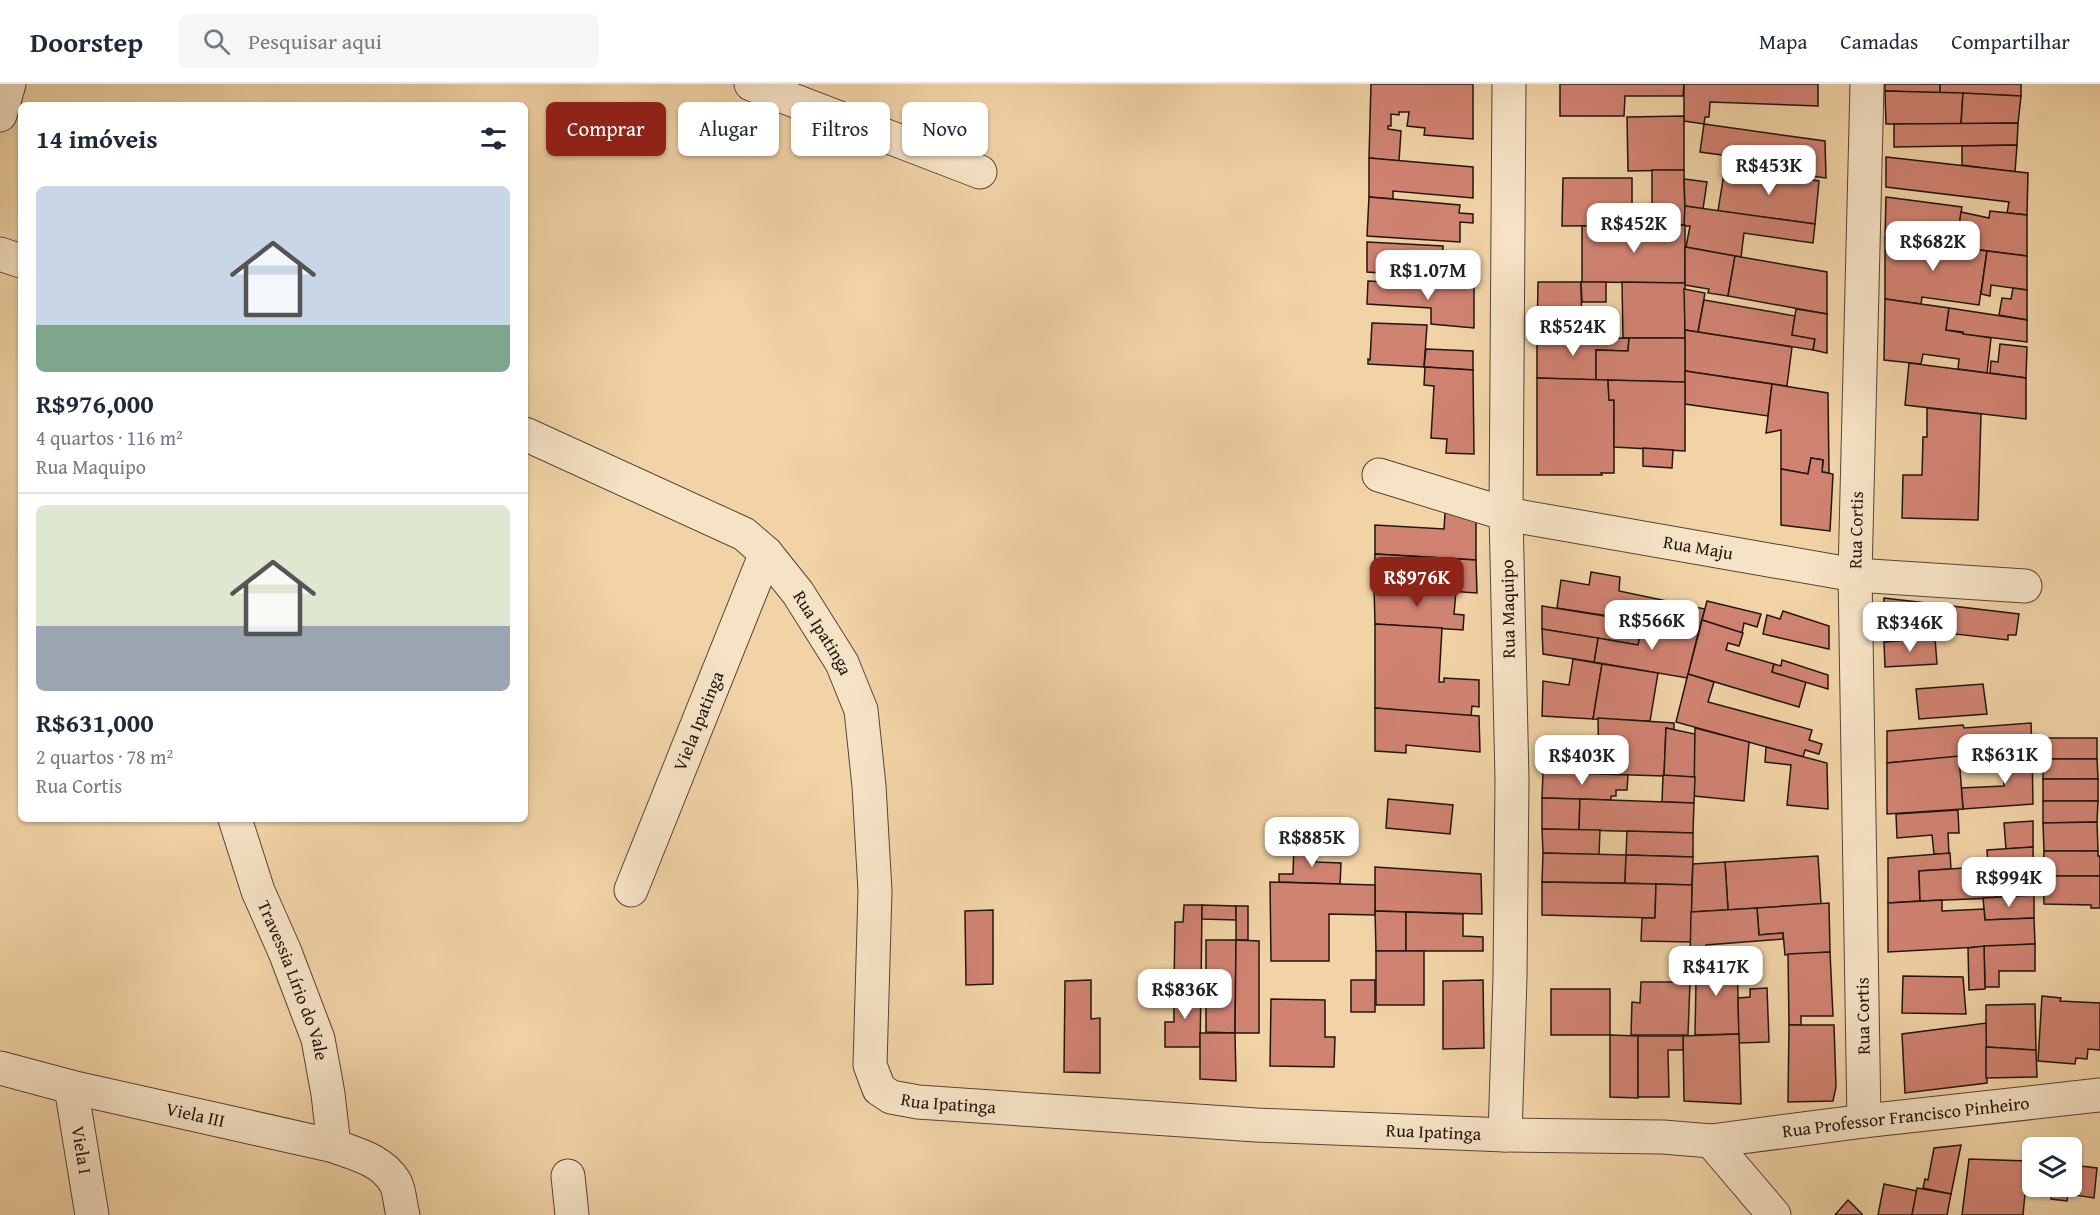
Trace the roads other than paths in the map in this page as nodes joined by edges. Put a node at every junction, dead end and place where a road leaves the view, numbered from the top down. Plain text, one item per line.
1 (9, 84) edge
2 (751, 84) edge
3 (1509, 84) edge
4 (1867, 84) edge
5 (0, 115) edge
6 (980, 172) dead end
7 (0, 254) edge
8 (18, 260) edge
9 (528, 435) edge
10 (1379, 475) dead end
11 (1506, 514) junction
12 (766, 553) junction
13 (1856, 575) junction
14 (2025, 586) dead end
15 (236, 822) edge
16 (632, 890) dead end
17 (0, 1068) edge
18 (72, 1087) junction
19 (2100, 1095) edge
20 (1864, 1121) junction
21 (1505, 1135) junction
22 (1711, 1141) junction
23 (334, 1146) junction
24 (568, 1176) dead end
25 (92, 1215) edge
26 (403, 1215) edge
27 (572, 1215) edge
28 (1774, 1215) edge

1 - 5 street
2 - 6 street
3 - 11 street, Rua Maquipo
4 - 13 street, Rua Cortis
7 - 8 street
9 - 12 street, Rua Ipatinga
10 - 11 street, Rua Maju
11 - 13 street, Rua Maju
11 - 21 street, Rua Maquipo
12 - 16 street, Viela Ipatinga
12 - 21 street, Rua Ipatinga
13 - 14 street, Rua Maju
13 - 20 street, Rua Cortis
15 - 23 street, Travessia Lírio do Vale
17 - 18 street, Viela III
18 - 23 street, Viela III
18 - 25 street, Viela I
19 - 20 street, Rua Professor Francisco Pinheiro
20 - 22 street, Rua Professor Francisco Pinheiro
21 - 22 street, Rua Ipatinga
22 - 28 street
23 - 26 street, Viela III
24 - 27 street

